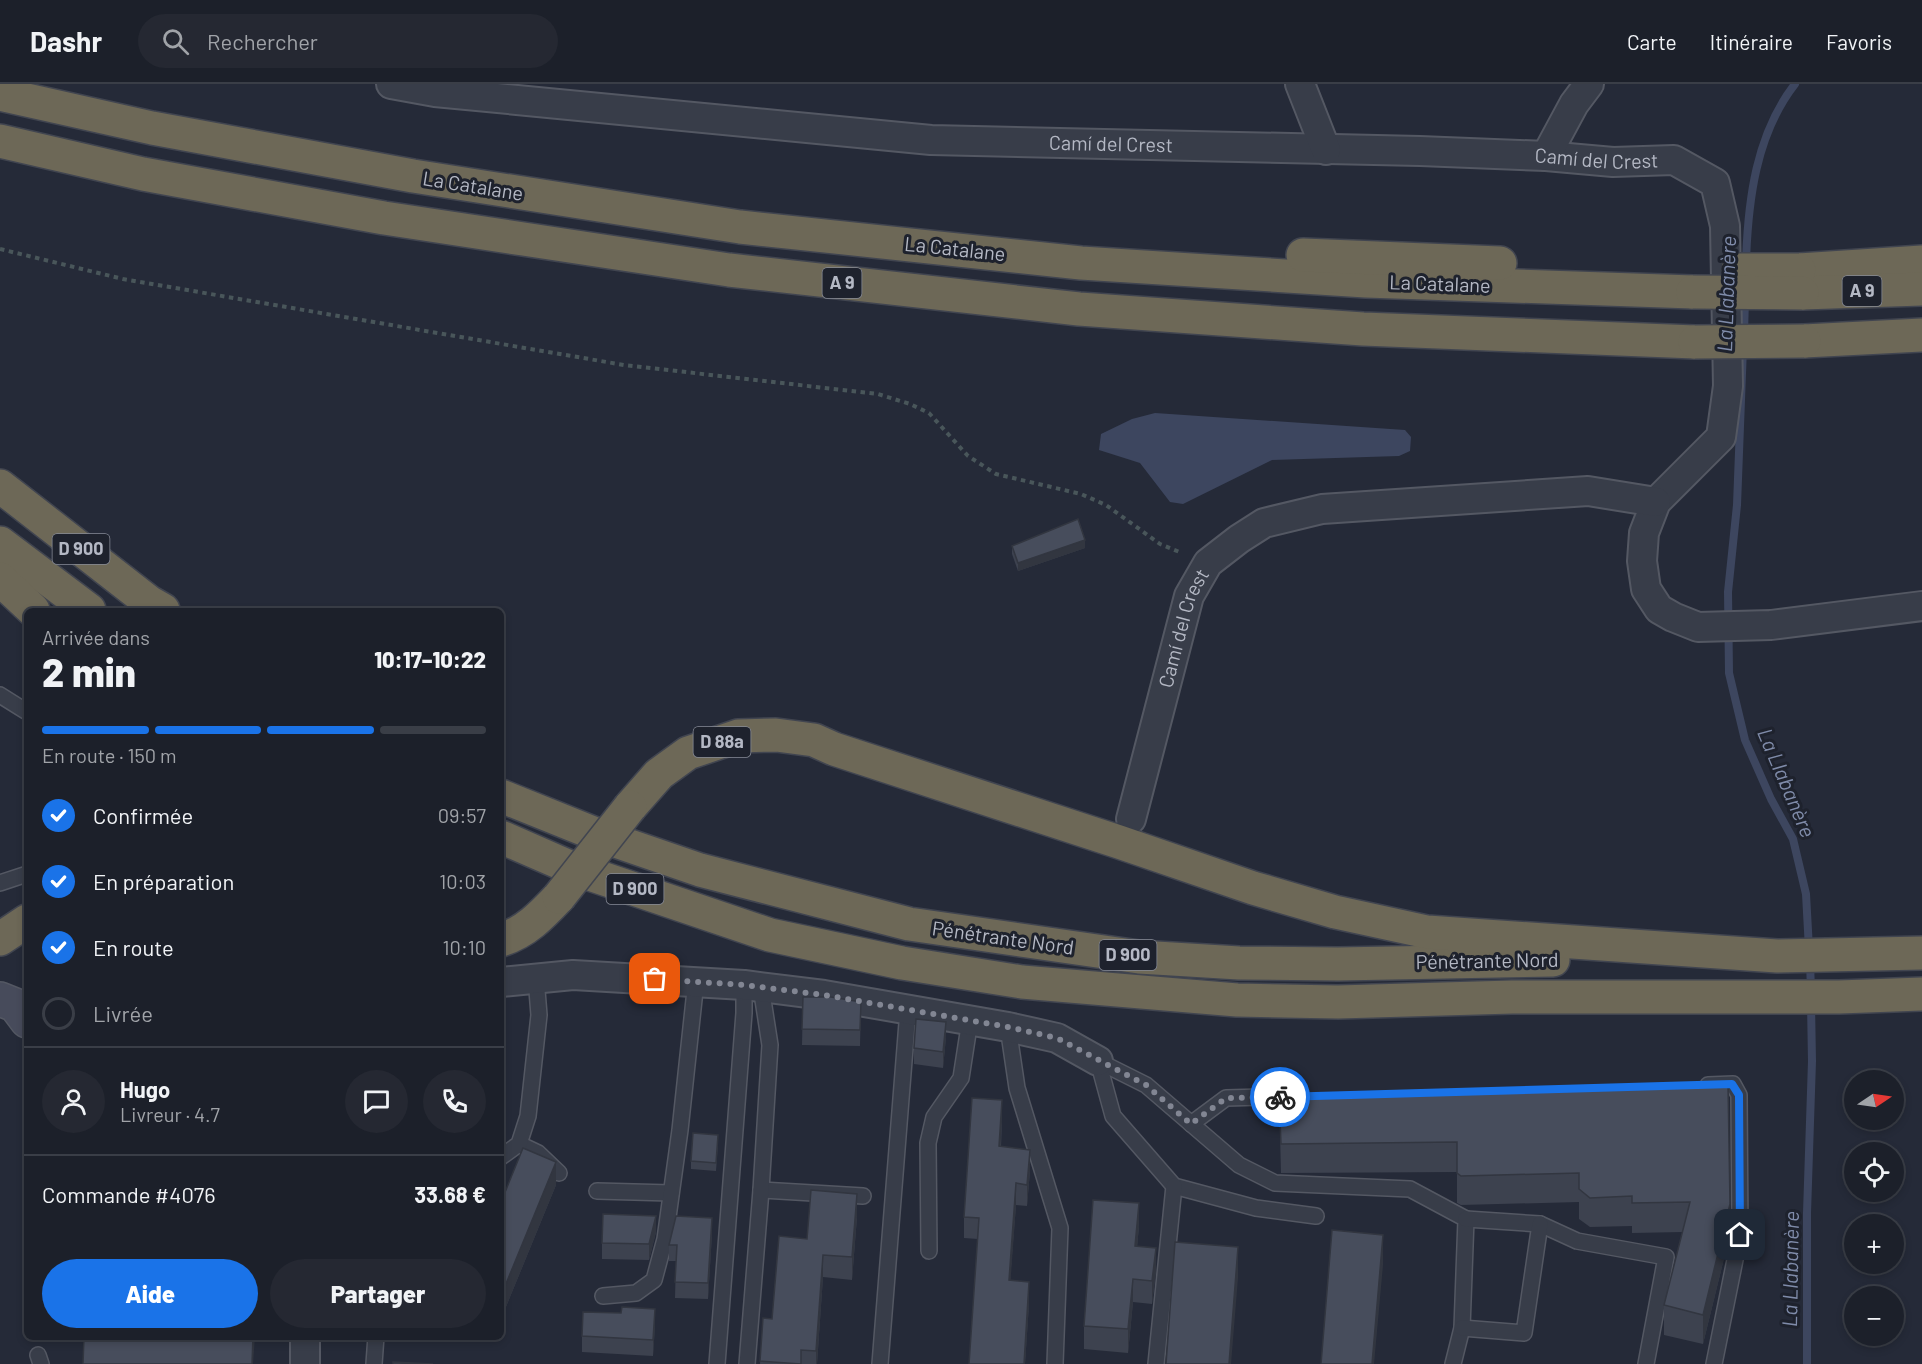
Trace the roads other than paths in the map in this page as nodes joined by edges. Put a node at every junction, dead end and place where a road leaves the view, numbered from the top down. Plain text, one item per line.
1 (391, 84) edge
2 (1300, 84) edge
3 (1588, 84) edge
4 (0, 94) edge
5 (0, 141) edge
6 (1326, 150) junction
7 (1546, 156) junction
8 (1922, 262) edge
9 (1801, 281) junction
10 (1922, 289) edge
11 (1922, 335) edge
12 (0, 486) edge
13 (1656, 502) junction
14 (0, 543) edge
15 (0, 579) edge
16 (1922, 606) edge
17 (31, 608) edge
18 (86, 608) edge
19 (160, 608) edge
20 (0, 695) edge
21 (24, 710) edge
22 (504, 796) edge
23 (1131, 819) dead end
24 (504, 838) edge
25 (504, 860) edge
26 (24, 875) edge
27 (0, 883) edge
28 (24, 923) edge
29 (770, 935) junction
30 (0, 939) edge
31 (504, 939) edge
32 (1922, 953) edge
33 (1777, 956) junction
34 (536, 978) junction
35 (696, 981) junction
36 (504, 982) edge
37 (753, 986) junction
38 (0, 993) edge
39 (24, 996) edge
40 (1912, 996) edge
41 (0, 999) edge
42 (908, 1010) junction
43 (24, 1017) edge
44 (970, 1020) junction
45 (1008, 1027) junction
46 (1098, 1061) junction
47 (1697, 1086) edge
48 (1319, 1096) edge
49 (1191, 1124) junction
50 (519, 1144) junction
51 (504, 1155) edge
52 (559, 1173) dead end
53 (1174, 1186) junction
54 (761, 1190) junction
55 (597, 1191) dead end
56 (671, 1193) junction
57 (862, 1196) dead end
58 (1316, 1216) dead end
59 (1466, 1219) junction
60 (1540, 1224) junction
61 (929, 1251) dead end
62 (603, 1296) dead end
63 (1462, 1328) junction
64 (305, 1340) edge
65 (376, 1340) edge
66 (305, 1364) edge
67 (374, 1364) edge
68 (717, 1364) edge
69 (747, 1364) edge
70 (880, 1364) edge
71 (1055, 1364) edge
72 (1156, 1364) edge
73 (1453, 1364) edge
74 (1646, 1364) edge
75 (1714, 1364) edge

1 - 6 street, Camí del Crest
2 - 6 street
3 - 7 street
4 - 9 highway, La Catalane / A 9, bridge
5 - 11 highway, A 9, bridge
6 - 7 street, Camí del Crest
7 - 13 street, Camí del Crest
8 - 9 highway
9 - 10 highway, La Catalane / A 9
12 - 19 highway, D 900
13 - 16 street
13 - 23 street, Camí del Crest
14 - 18 highway, D 900
15 - 17 highway
20 - 21 lane
22 - 33 highway, Pénétrante Nord / D 900
24 - 29 highway, Pénétrante Nord / D 900
25 - 29 highway
26 - 27 lane
28 - 30 highway
29 - 40 highway, Pénétrante Nord / D 900
31 - 33 highway, D 88a, bridge
32 - 33 highway, D 900
34 - 35 street
34 - 36 street
34 - 50 lane
35 - 37 street
35 - 56 lane
37 - 42 street
37 - 54 lane
37 - 68 lane
38 - 39 main road
41 - 43 main road
42 - 44 street
42 - 70 lane
44 - 45 street
44 - 61 lane
45 - 46 street
45 - 71 lane
46 - 49 lane
46 - 53 lane
47 - 75 lane
48 - 49 lane
49 - 59 lane
50 - 51 lane
50 - 52 lane
53 - 58 lane
53 - 72 lane
54 - 57 lane
54 - 69 lane
55 - 56 lane
56 - 62 lane
59 - 60 lane
59 - 63 lane
60 - 63 lane
60 - 74 lane
63 - 73 lane
64 - 66 street
65 - 67 lane

